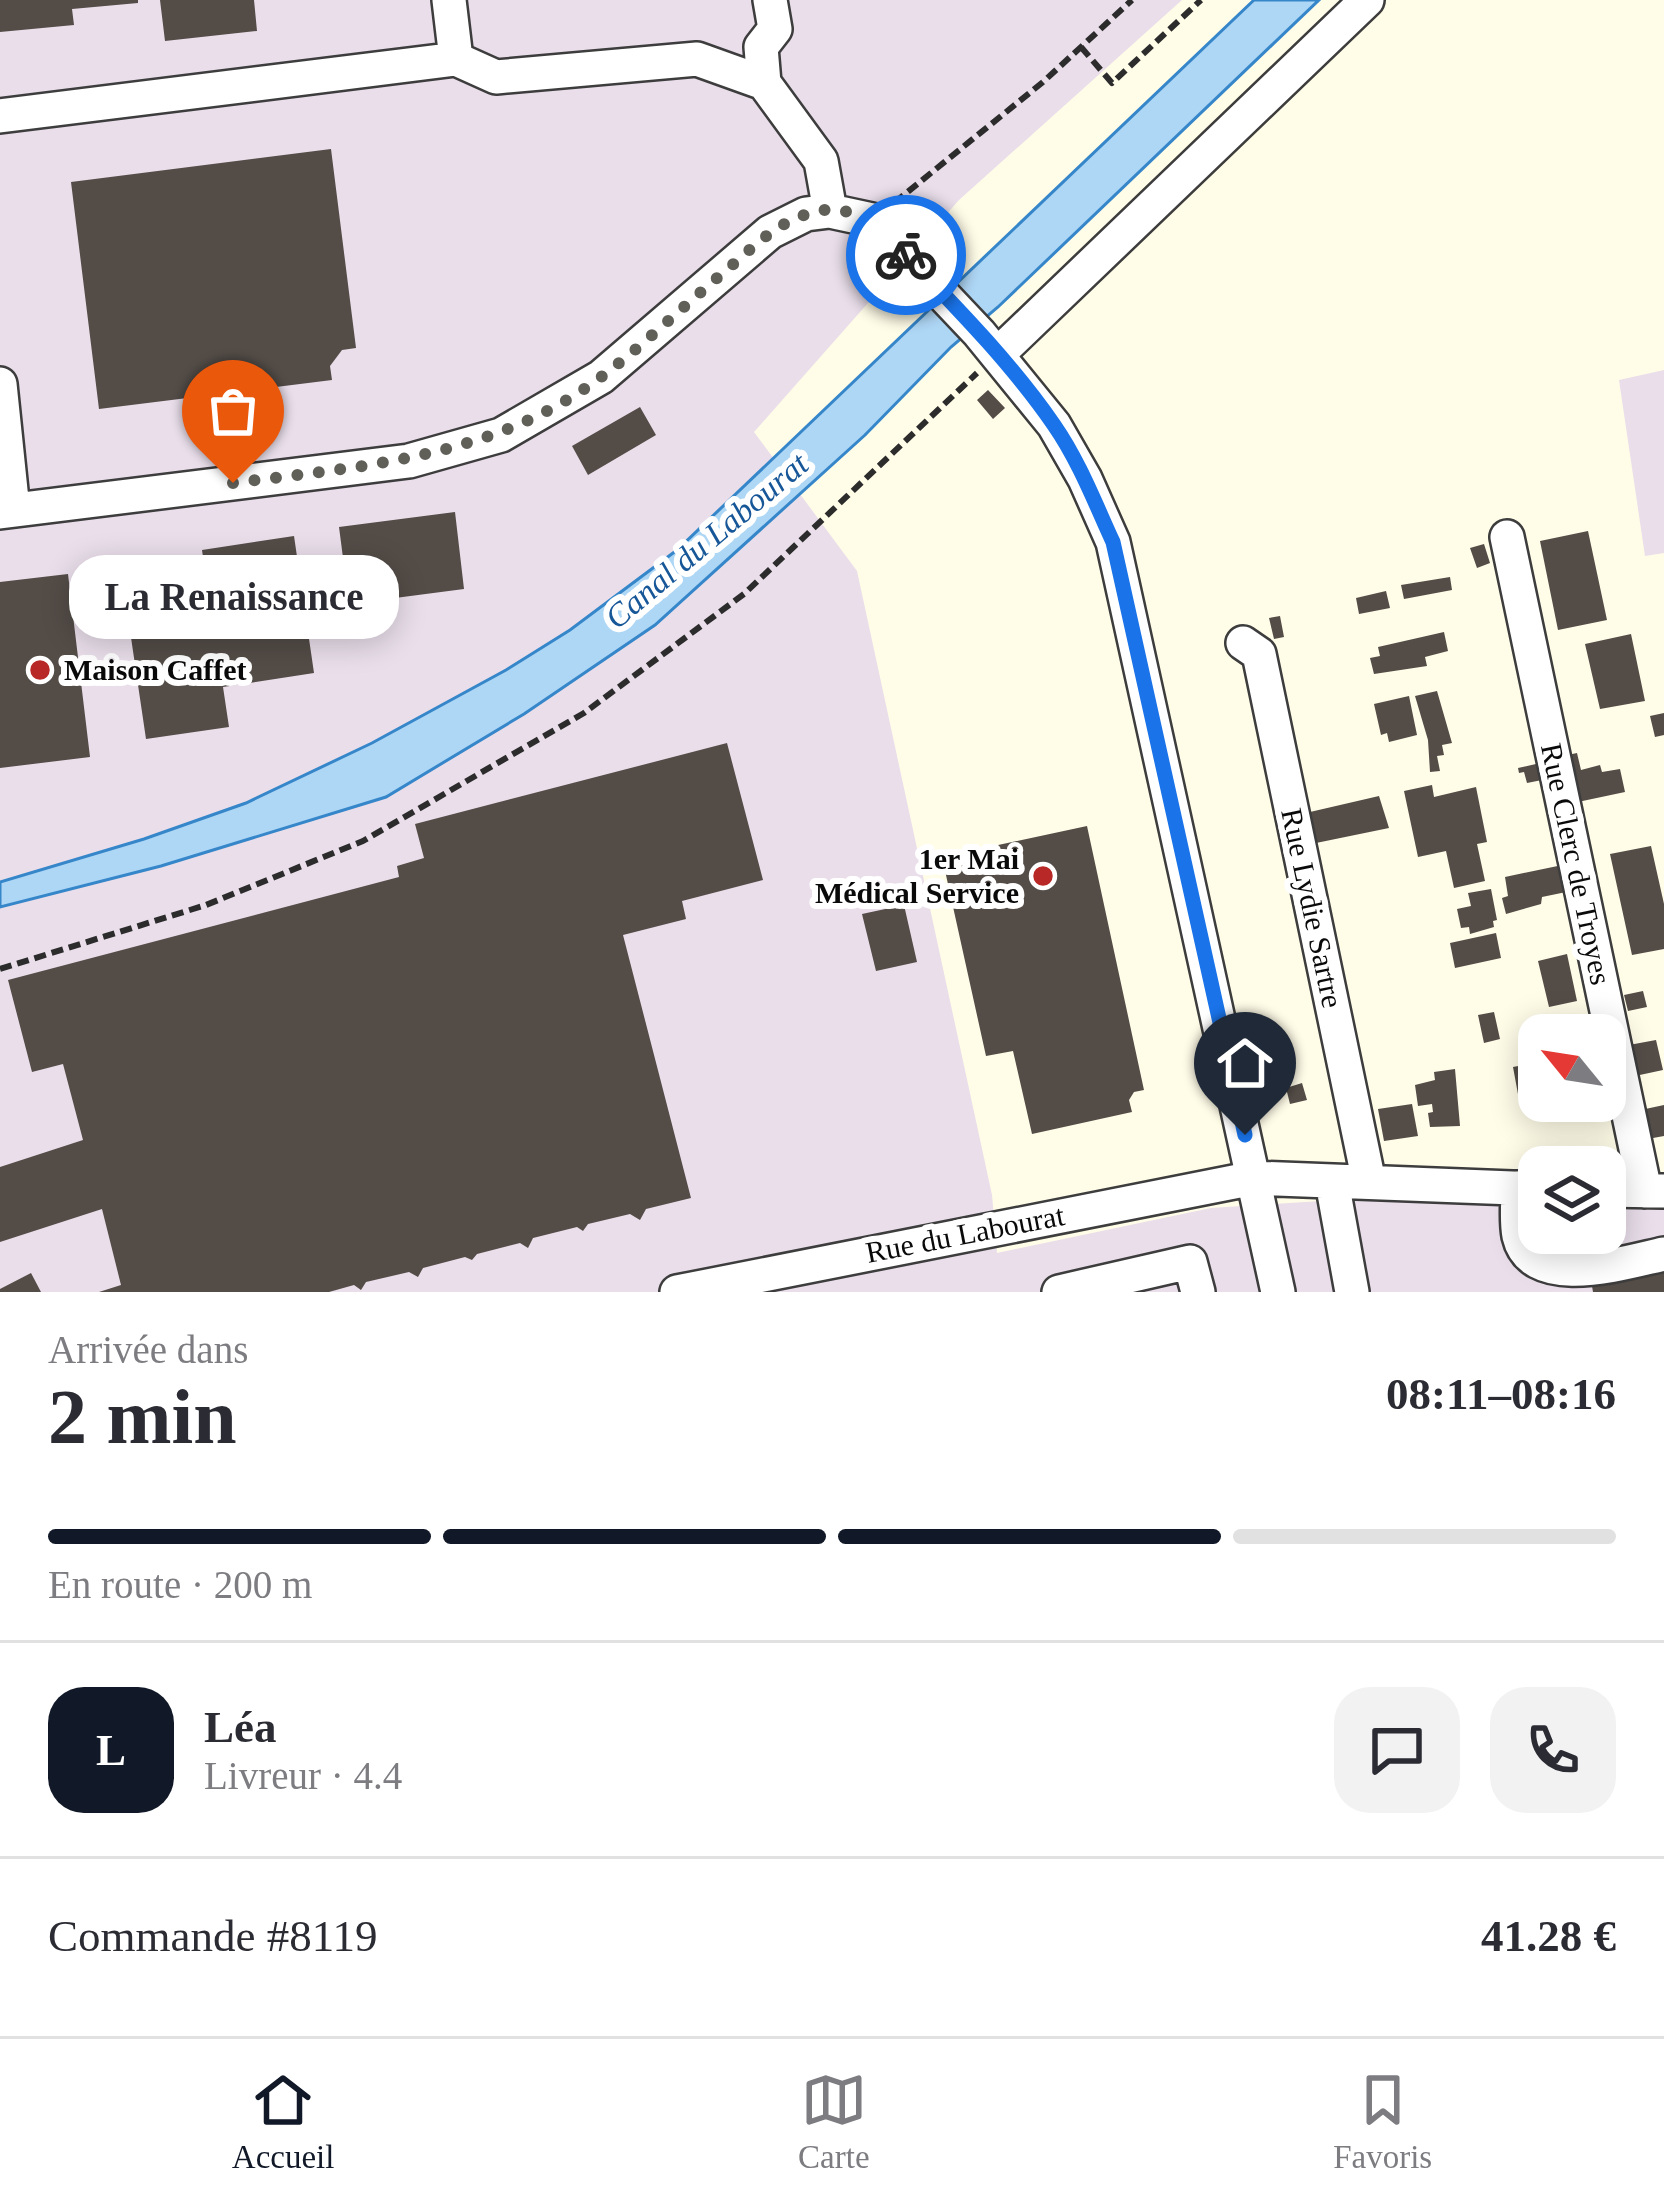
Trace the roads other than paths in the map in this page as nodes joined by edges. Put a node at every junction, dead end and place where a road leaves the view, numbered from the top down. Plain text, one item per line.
1 (449, 0) edge
2 (770, 0) edge
3 (1367, 0) edge
4 (456, 59) junction
5 (764, 83) junction
6 (0, 116) edge
7 (830, 211) junction
8 (988, 344) junction
9 (0, 384) edge
10 (7, 511) edge
11 (1507, 537) dead end
12 (1243, 643) dead end
13 (1254, 1178) junction
14 (1332, 1182) junction
15 (1369, 1182) junction
16 (1518, 1188) edge
17 (1654, 1191) edge
18 (1528, 1254) edge
19 (1664, 1254) edge
20 (769, 1282) edge
21 (677, 1292) edge
22 (1059, 1292) edge
23 (1198, 1292) edge
24 (1278, 1292) edge
25 (1352, 1292) edge

1 - 4 street
2 - 5 street
3 - 8 street
4 - 5 street
4 - 6 street
5 - 7 street
7 - 8 street
7 - 10 street
8 - 13 street
9 - 10 street
11 - 17 street, Rue Clerc de Troyes
12 - 15 street, Rue Lydie Sartre
13 - 14 street, Rue du Labourat
13 - 20 street, Rue du Labourat
13 - 24 street
14 - 15 street, Rue du Labourat
14 - 25 street
15 - 16 street, Rue du Labourat
18 - 19 street
20 - 21 street, Rue du Labourat
22 - 23 street

